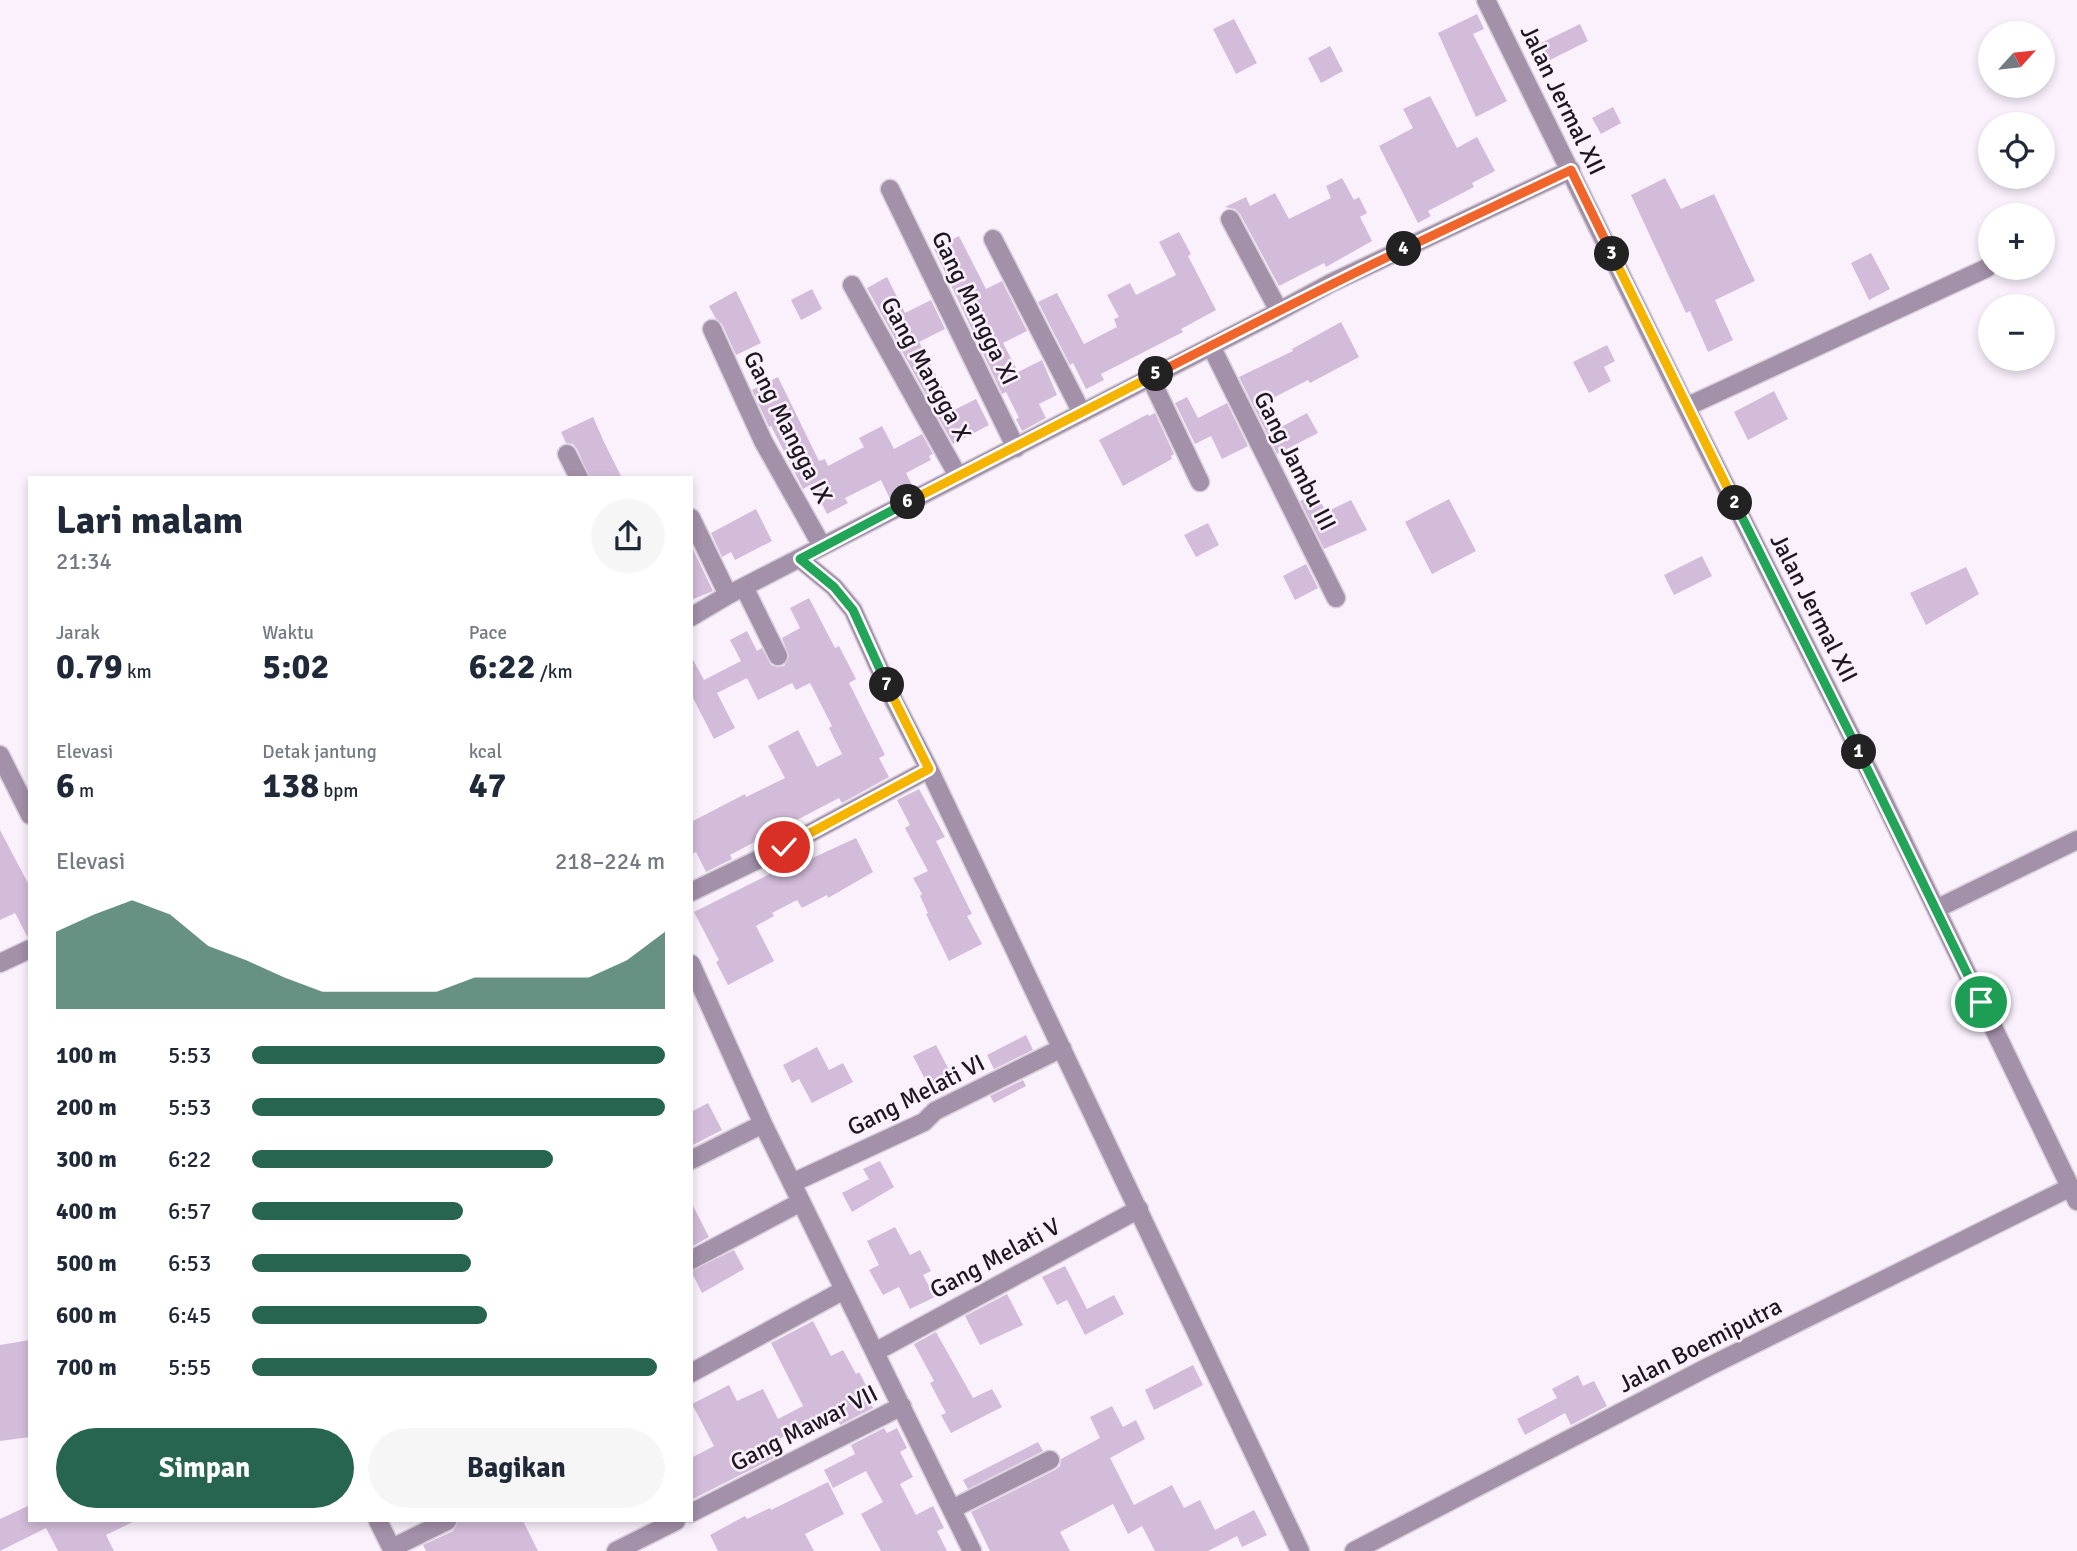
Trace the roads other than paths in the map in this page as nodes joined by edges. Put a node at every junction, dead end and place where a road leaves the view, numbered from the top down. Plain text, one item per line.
1 (1486, 0) edge
2 (1571, 170) junction
3 (890, 189) dead end
4 (1230, 219) dead end
5 (993, 239) dead end
6 (1978, 272) edge
7 (852, 285) dead end
8 (1279, 311) junction
9 (712, 329) dead end
10 (1211, 346) junction
11 (1150, 377) junction
12 (1686, 407) junction
13 (1082, 412) junction
14 (1016, 447) junction
15 (567, 454) dead end
16 (578, 476) edge
17 (958, 476) junction
18 (1200, 482) dead end
19 (693, 521) edge
20 (822, 546) junction
21 (800, 559) junction
22 (736, 591) junction
23 (1336, 598) dead end
24 (693, 616) edge
25 (778, 656) dead end
26 (0, 755) edge
27 (929, 769) junction
28 (28, 811) edge
29 (2077, 840) edge
30 (693, 891) edge
31 (1936, 909) junction
32 (28, 950) edge
33 (0, 963) edge
34 (693, 968) edge
35 (1062, 1048) junction
36 (763, 1124) junction
37 (693, 1159) edge
38 (792, 1183) junction
39 (2074, 1194) edge
40 (801, 1202) junction
41 (1139, 1209) junction
42 (693, 1259) edge
43 (844, 1290) junction
44 (875, 1352) junction
45 (693, 1372) edge
46 (902, 1406) junction
47 (1050, 1460) dead end
48 (952, 1510) junction
49 (693, 1512) edge
50 (379, 1522) edge
51 (445, 1522) edge
52 (674, 1522) edge
53 (393, 1550) edge
54 (616, 1551) edge
55 (972, 1551) edge
56 (1300, 1551) edge
57 (1354, 1551) edge

1 - 2 street, Jalan Jermal XII
2 - 8 street
2 - 12 street, Jalan Jermal XII
3 - 14 street, Gang Mangga XI
4 - 8 street
5 - 13 street
6 - 12 street
7 - 17 street, Gang Mangga X
8 - 10 street
9 - 20 street, Gang Mangga IX
10 - 11 street
10 - 23 street, Gang Jambu III
11 - 13 street
11 - 18 street
12 - 31 street, Jalan Jermal XII
13 - 14 street
14 - 17 street
15 - 16 street
17 - 20 street
19 - 22 street
20 - 21 street
21 - 22 street
21 - 27 street
22 - 24 street
22 - 25 street
26 - 28 street
27 - 30 street
27 - 35 street
29 - 31 street
31 - 39 street, Jalan Jermal XII
32 - 33 street
34 - 36 street
35 - 38 street, Gang Melati VI
35 - 41 street
36 - 37 street
36 - 38 street
38 - 40 street
39 - 57 street, Jalan Boemiputra
40 - 42 street
40 - 43 street
41 - 44 street, Gang Melati V
41 - 56 street
43 - 44 street
43 - 45 street
44 - 46 street
46 - 48 street
46 - 49 street, Gang Mawar VII
47 - 48 street
48 - 55 street
50 - 53 street
51 - 53 street
52 - 54 street

